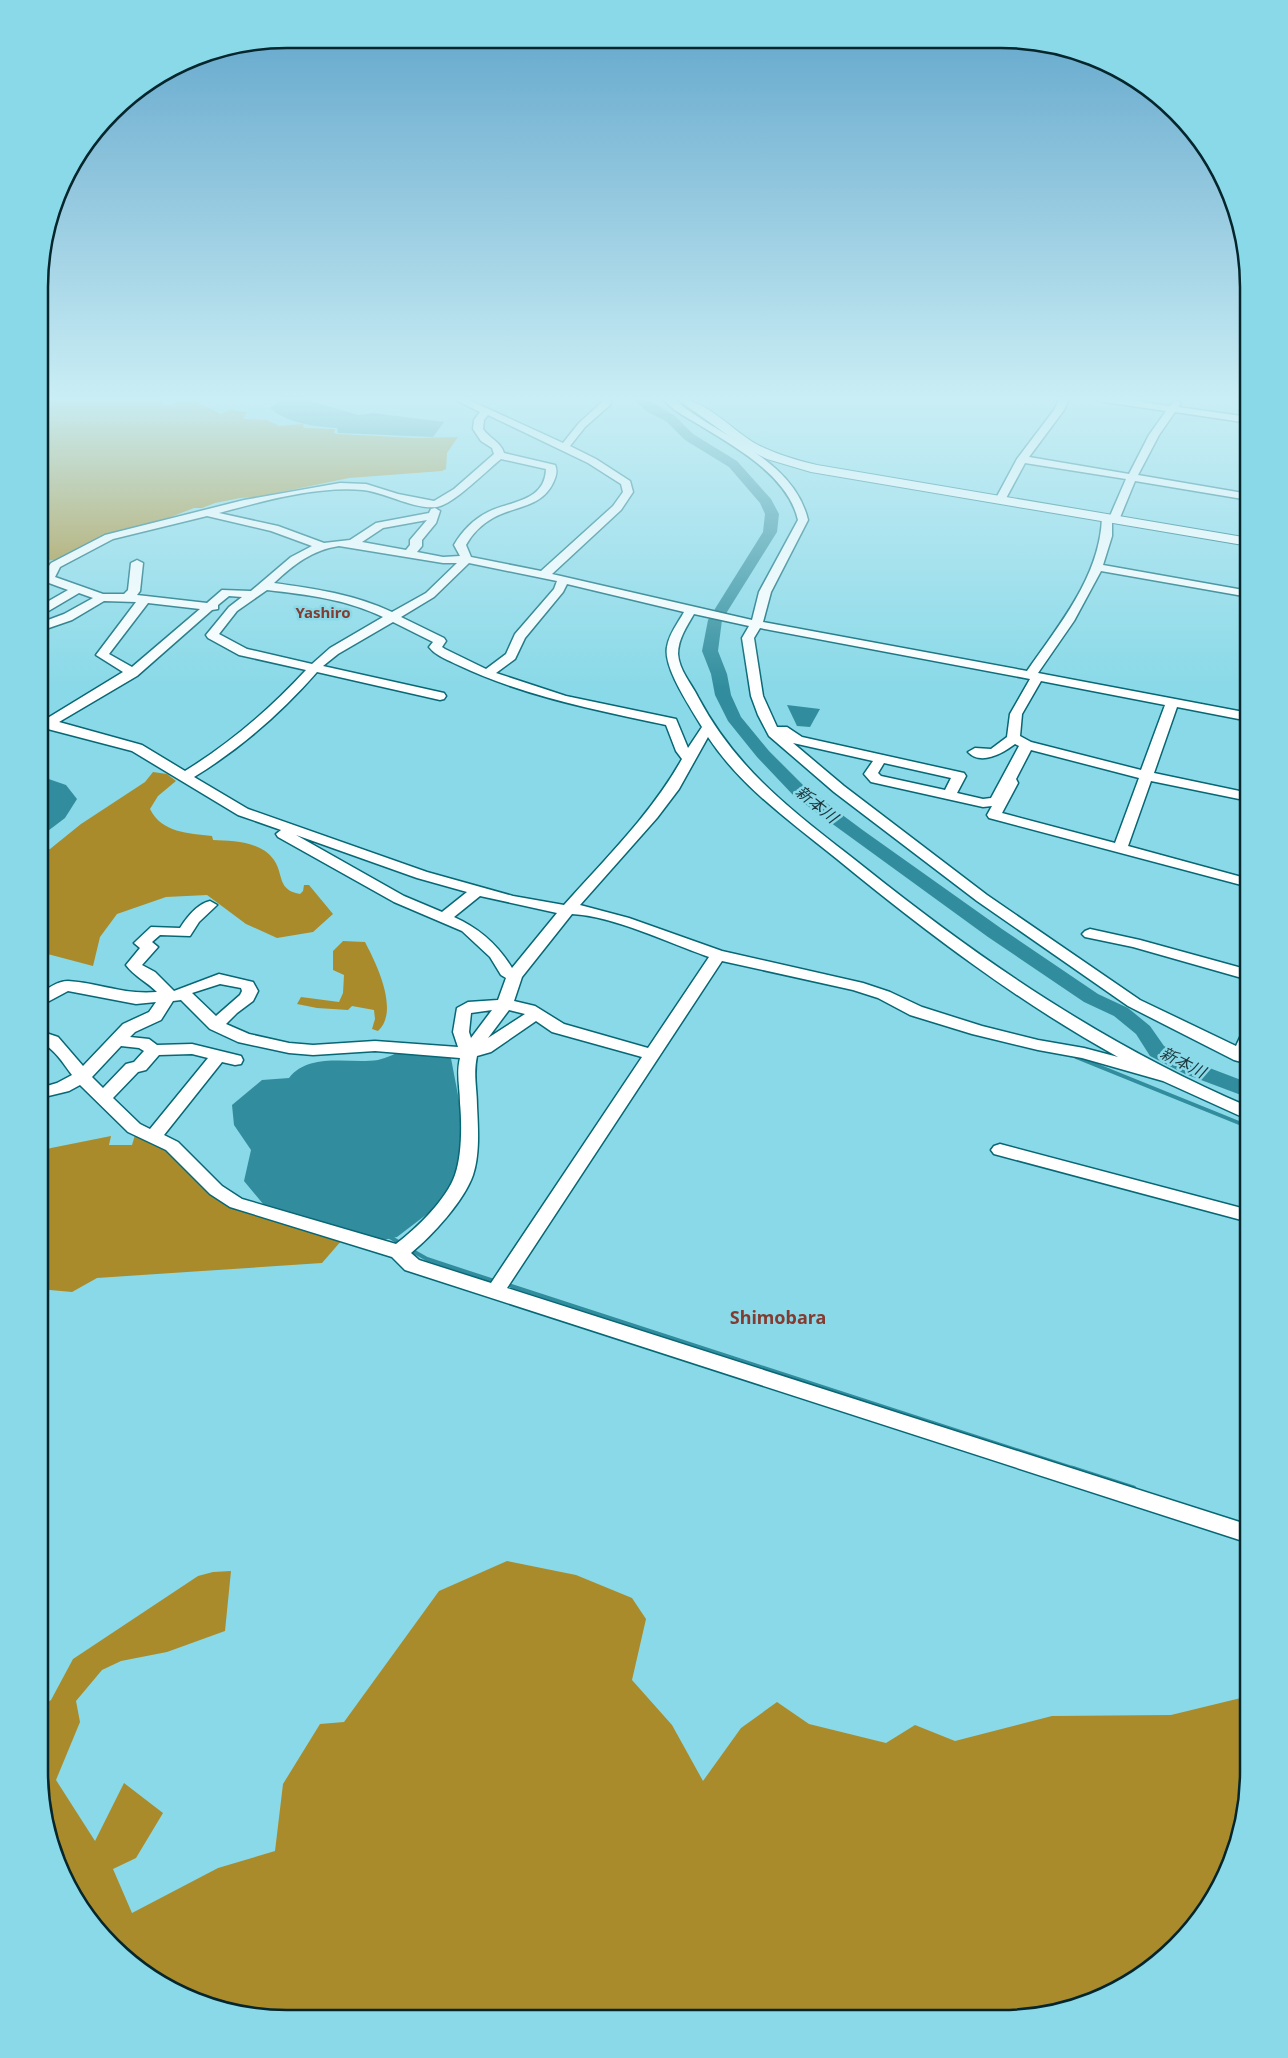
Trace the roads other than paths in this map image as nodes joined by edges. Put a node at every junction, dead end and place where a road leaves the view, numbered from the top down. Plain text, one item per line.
1 (294, 495) edge
2 (390, 495) edge
3 (451, 495) edge
4 (540, 495) edge
5 (626, 495) edge
6 (793, 495) edge
7 (972, 495) edge
8 (1003, 495) edge
9 (1124, 495) edge
10 (1000, 500) junction
11 (436, 504) junction
12 (207, 512) junction
13 (432, 516) junction
14 (1111, 519) junction
15 (1240, 540) edge
16 (352, 544) junction
17 (320, 545) junction
18 (409, 554) junction
19 (467, 559) junction
20 (137, 563) dead end
21 (1096, 567) junction
22 (48, 575) edge
23 (544, 575) junction
24 (563, 580) junction
25 (48, 582) edge
26 (266, 586) junction
27 (76, 590) junction
28 (1240, 592) edge
29 (254, 595) junction
30 (102, 598) junction
31 (127, 598) junction
32 (145, 599) junction
33 (48, 605) edge
34 (208, 606) junction
35 (233, 609) junction
36 (694, 611) junction
37 (392, 617) junction
38 (751, 622) junction
39 (48, 623) edge
40 (313, 669) junction
41 (132, 672) junction
42 (487, 674) junction
43 (1034, 676) junction
44 (440, 696) dead end
45 (1173, 702) junction
46 (1240, 715) edge
47 (48, 721) edge
48 (768, 722) junction
49 (709, 727) junction
50 (1014, 738) junction
51 (803, 741) junction
52 (1026, 745) junction
53 (975, 752) dead end
54 (819, 756) dead end
55 (689, 758) junction
56 (882, 758) junction
57 (186, 776) junction
58 (1147, 776) junction
59 (1008, 779) junction
60 (1240, 795) edge
61 (948, 796) junction
62 (268, 822) junction
63 (1120, 848) junction
64 (1240, 881) edge
65 (476, 892) junction
66 (210, 905) dead end
67 (570, 908) junction
68 (443, 919) junction
69 (1090, 934) dead end
70 (718, 955) junction
71 (1240, 972) edge
72 (514, 976) junction
73 (48, 995) edge
74 (174, 995) junction
75 (505, 1004) junction
76 (536, 1014) junction
77 (216, 1025) junction
78 (48, 1039) edge
79 (117, 1041) junction
80 (154, 1050) junction
81 (469, 1052) junction
82 (652, 1054) junction
83 (1240, 1055) edge
84 (218, 1056) junction
85 (235, 1060) dead end
86 (1162, 1076) junction
87 (82, 1077) junction
88 (48, 1091) edge
89 (103, 1098) junction
90 (1240, 1110) edge
91 (153, 1137) junction
92 (1000, 1150) dead end
93 (1240, 1214) edge
94 (399, 1252) junction
95 (495, 1292) junction
96 (1240, 1531) edge

1 - 12 street
2 - 11 street
3 - 11 street
4 - 19 street
5 - 23 street
6 - 38 street
7 - 10 main road
8 - 10 street
9 - 14 street
10 - 14 main road
11 - 13 street
12 - 17 street
12 - 22 street
13 - 16 street
13 - 18 street
14 - 15 main road
14 - 21 street
16 - 17 street
16 - 18 street
17 - 26 street
18 - 19 street
19 - 23 street
19 - 37 street
20 - 31 street
21 - 28 street
21 - 43 street
23 - 24 street
24 - 36 street
24 - 42 street
25 - 27 street
26 - 29 street
26 - 37 street
27 - 30 street
27 - 33 street
29 - 34 street
29 - 35 street
30 - 31 street
30 - 39 street
31 - 32 street
32 - 34 street
32 - 41 street
34 - 35 street
34 - 41 street
35 - 40 street
36 - 38 street
36 - 49 street
37 - 40 street
37 - 42 street
38 - 43 street
38 - 48 street
40 - 44 street
40 - 57 street
41 - 47 street
42 - 55 street
43 - 45 street
43 - 50 street
45 - 46 street
45 - 58 street
47 - 57 street
48 - 51 street
48 - 83 street
49 - 55 street
49 - 86 street
50 - 52 street
50 - 53 street
51 - 54 street
51 - 56 street
52 - 58 street
52 - 59 street
55 - 67 street
56 - 61 street
56 - 61 street
57 - 62 street
58 - 60 street
58 - 63 street
59 - 61 street
59 - 63 street
62 - 65 street
62 - 68 street
63 - 64 street
65 - 67 street
65 - 68 street
66 - 74 street
67 - 70 street
67 - 72 street
68 - 72 street
69 - 71 street
70 - 82 street
70 - 86 street
72 - 75 street
73 - 74 street
74 - 77 street
74 - 77 street
74 - 79 street
75 - 76 street
75 - 81 street
75 - 81 street
76 - 81 street
76 - 82 street
77 - 81 street
78 - 87 street
79 - 80 street
79 - 87 street
80 - 84 street
80 - 89 street
81 - 94 street
82 - 95 street
84 - 85 street
84 - 91 street
86 - 90 street
87 - 88 street
87 - 89 street
89 - 91 street
91 - 94 street
92 - 93 street
94 - 95 street
95 - 96 street

